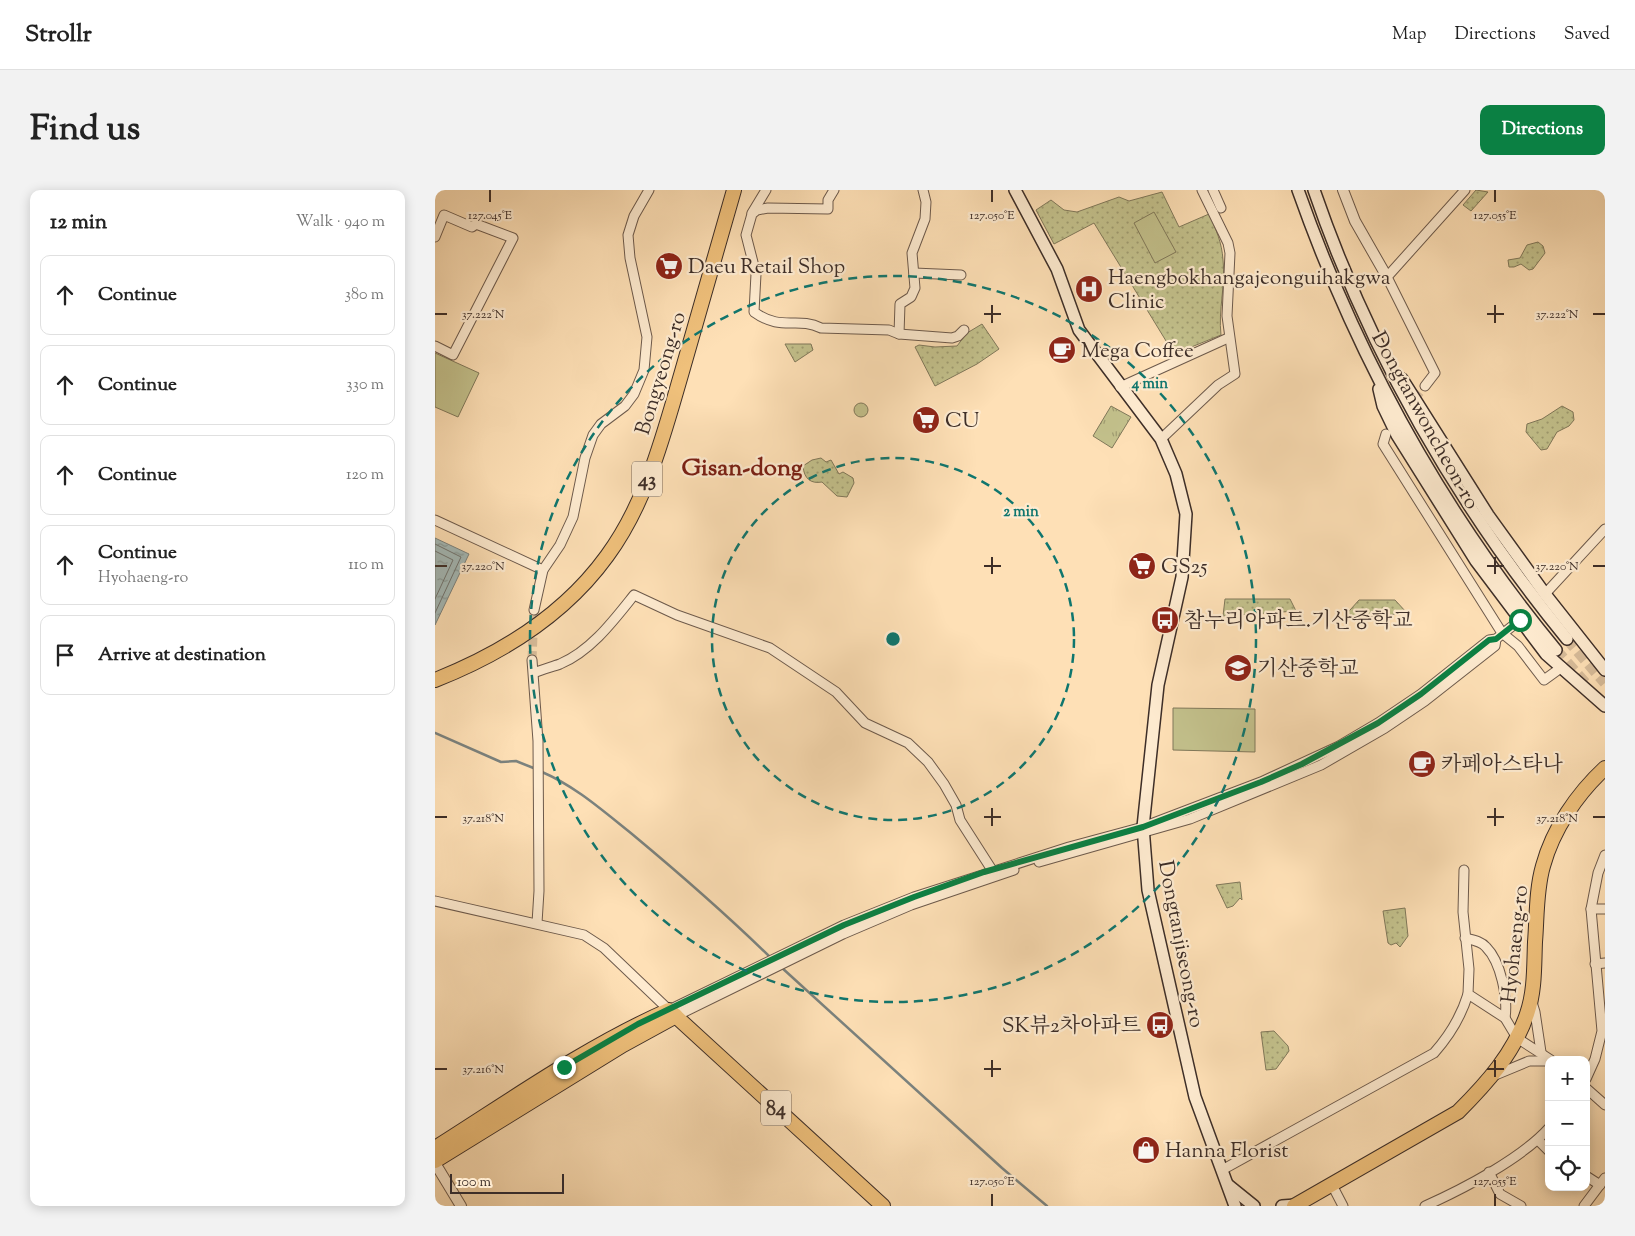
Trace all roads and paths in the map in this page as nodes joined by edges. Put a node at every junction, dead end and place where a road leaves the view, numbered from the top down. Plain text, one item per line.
1 (649, 190) edge
2 (734, 190) edge
3 (766, 190) edge
4 (834, 190) edge
5 (923, 190) edge
6 (1015, 190) edge
7 (1202, 190) edge
8 (1213, 190) edge
9 (1298, 190) edge
10 (1314, 190) edge
11 (1343, 190) edge
12 (1465, 190) edge
13 (1221, 208) dead end
14 (752, 214) junction
15 (435, 237) edge
16 (914, 273) junction
17 (961, 276) dead end
18 (1387, 278) junction
19 (964, 330) dead end
20 (899, 334) junction
21 (1228, 338) junction
22 (435, 346) edge
23 (1389, 367) junction
24 (1376, 375) junction
25 (1425, 386) tunnel mouth
26 (1120, 387) junction
27 (1386, 434) dead end
28 (1161, 439) junction
29 (435, 520) edge
30 (1605, 530) edge
31 (543, 570) junction
32 (1545, 594) junction
33 (534, 610) tunnel mouth
34 (1520, 620) junction
35 (1499, 636) junction
36 (1567, 639) tunnel mouth
37 (1555, 650) tunnel mouth
38 (533, 660) tunnel mouth
39 (1562, 667) junction
40 (1605, 670) edge
41 (534, 672) junction
42 (435, 680) edge
43 (1604, 703) edge
44 (1605, 768) edge
45 (1143, 830) junction
46 (1605, 855) edge
47 (992, 870) junction
48 (1464, 870) dead end
49 (435, 901) edge
50 (1591, 909) junction
51 (1605, 909) edge
52 (537, 924) junction
53 (1465, 938) junction
54 (795, 952) junction
55 (1605, 963) edge
56 (1595, 964) junction
57 (1468, 994) junction
58 (1531, 1000) junction
59 (673, 1013) junction
60 (1505, 1018) junction
61 (1603, 1032) edge
62 (1517, 1038) junction
63 (1541, 1052) junction
64 (1545, 1056) edge
65 (1545, 1061) edge
66 (1590, 1070) edge
67 (1491, 1077) junction
68 (1590, 1092) edge
69 (1605, 1105) edge
70 (1545, 1132) edge
71 (1538, 1140) junction
72 (1545, 1147) edge
73 (435, 1148) edge
74 (435, 1162) edge
75 (1222, 1170) junction
76 (1489, 1172) junction
77 (1590, 1177) edge
78 (1603, 1181) edge
79 (1331, 1183) junction
80 (1227, 1184) junction
81 (1445, 1202) edge
82 (1295, 1205) edge
83 (461, 1206) edge
84 (883, 1206) edge
85 (1235, 1206) edge
86 (1254, 1206) edge
87 (1282, 1206) edge
88 (1343, 1206) edge
89 (1425, 1206) edge
90 (1521, 1206) edge
91 (1584, 1206) edge

1 - 31 street
2 - 42 main road, Bongyeong-ro / 43
3 - 14 street
4 - 14 street
5 - 16 street
6 - 26 main road, Dongtanjiseong-ro
7 - 21 street
8 - 13 street
9 - 24 main road, Dongtanwoncheon-ro
10 - 23 main road, Dongtanwoncheon-ro
11 - 18 street
12 - 18 street
14 - 20 street
15 - 22 street
16 - 17 street
16 - 20 street
18 - 25 street
19 - 20 street
21 - 26 street
21 - 28 street
23 - 32 main road
23 - 36 main road, Dongtanwoncheon-ro
24 - 34 main road
24 - 37 main road, Dongtanwoncheon-ro
26 - 28 main road, Dongtanjiseong-ro
27 - 35 street
28 - 45 main road, Dongtanjiseong-ro
29 - 31 street
30 - 32 street
31 - 33 street
32 - 40 main road
34 - 35 street
34 - 39 main road
35 - 39 street
35 - 45 street
38 - 41 street
39 - 43 main road
41 - 47 street
41 - 52 street
44 - 58 main road, Hyohaeng-ro
45 - 47 street
45 - 54 street
45 - 75 main road, Dongtanjiseong-ro
46 - 50 street
47 - 54 street
48 - 53 street
49 - 52 street
50 - 51 street
50 - 56 street
52 - 59 street
53 - 57 street
53 - 60 street
54 - 59 street
55 - 56 street
56 - 61 street
57 - 60 street
57 - 75 street
58 - 62 main road, Hyohaeng-ro
58 - 63 street
59 - 73 main road
59 - 74 main road
59 - 84 main road, 84
60 - 62 street
61 - 66 street
62 - 63 street
62 - 67 main road, Hyohaeng-ro
63 - 64 street
65 - 67 street
67 - 79 main road, Hyohaeng-ro
68 - 69 street
70 - 71 street
71 - 72 street
71 - 76 street
74 - 83 street
75 - 80 main road, Dongtanjiseong-ro
76 - 81 street
76 - 90 street
77 - 78 street
78 - 91 street
79 - 82 main road, Hyohaeng-ro
79 - 88 street
80 - 85 main road, Dongtanjiseong-ro
80 - 86 main road
81 - 89 street
82 - 87 main road

